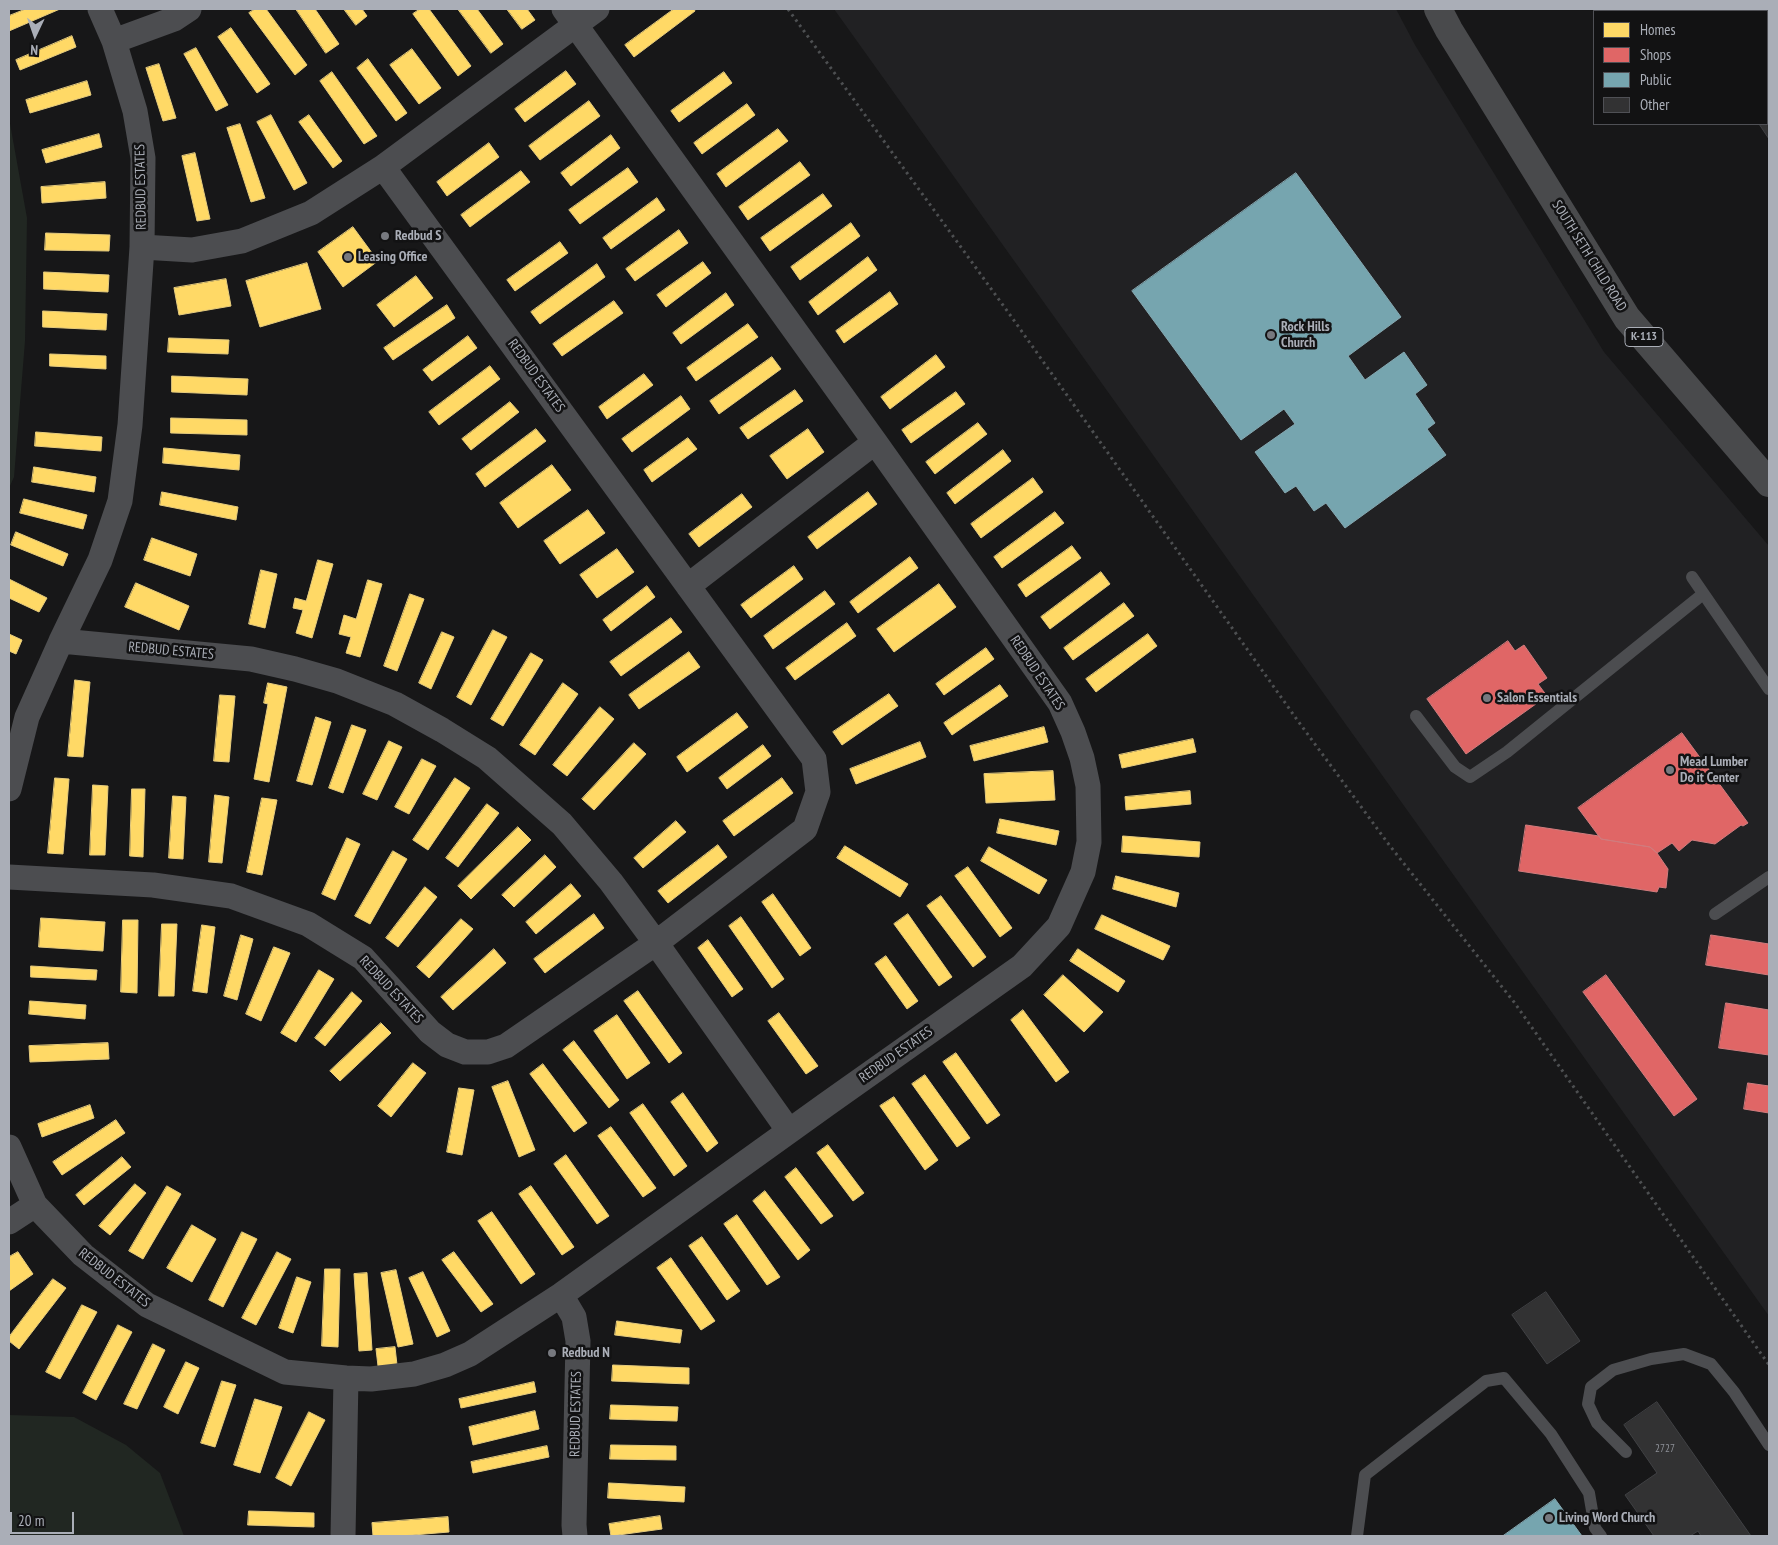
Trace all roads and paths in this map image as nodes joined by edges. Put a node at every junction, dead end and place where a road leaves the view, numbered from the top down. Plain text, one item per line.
1 (100, 9) edge
2 (189, 9) edge
3 (597, 9) edge
4 (788, 9) edge
5 (1438, 9) edge
6 (570, 16) edge
7 (114, 42) junction
8 (384, 167) junction
9 (142, 247) junction
10 (875, 442) junction
11 (1769, 483) edge
12 (1692, 577) dead end
13 (688, 586) junction
14 (1704, 594) junction
15 (61, 641) junction
16 (1769, 689) edge
17 (1416, 716) dead end
18 (9, 789) edge
19 (1769, 877) edge
20 (9, 878) edge
21 (1715, 914) dead end
22 (656, 943) junction
23 (789, 1131) junction
24 (9, 1147) edge
25 (36, 1205) junction
26 (9, 1222) edge
27 (561, 1295) junction
28 (1769, 1365) edge
29 (346, 1378) junction
30 (1769, 1445) edge
31 (1626, 1452) dead end
32 (343, 1536) edge
33 (575, 1536) edge
34 (1358, 1536) edge
35 (1600, 1536) edge

1 - 7 street, REDBUD ESTATES
2 - 7 street
3 - 6 street
4 - 28 path
5 - 11 main road, SOUTH SETH CHILD ROAD / K-113
6 - 8 street, REDBUD ESTATES
6 - 10 street, REDBUD ESTATES
7 - 9 street, REDBUD ESTATES
8 - 9 street, REDBUD ESTATES
8 - 13 street, REDBUD ESTATES
9 - 15 street, REDBUD ESTATES
10 - 13 street
10 - 23 street, REDBUD ESTATES
12 - 14 lane
13 - 22 street, REDBUD ESTATES
14 - 16 lane
14 - 17 lane
15 - 18 street, REDBUD ESTATES
15 - 22 street, REDBUD ESTATES
19 - 21 lane
20 - 22 street, REDBUD ESTATES
22 - 23 street, REDBUD ESTATES
23 - 27 street, REDBUD ESTATES
24 - 25 street, REDBUD ESTATES
25 - 26 street
25 - 29 street, REDBUD ESTATES
27 - 29 street, REDBUD ESTATES
27 - 33 street, REDBUD ESTATES
29 - 32 street
30 - 31 lane
34 - 35 lane

